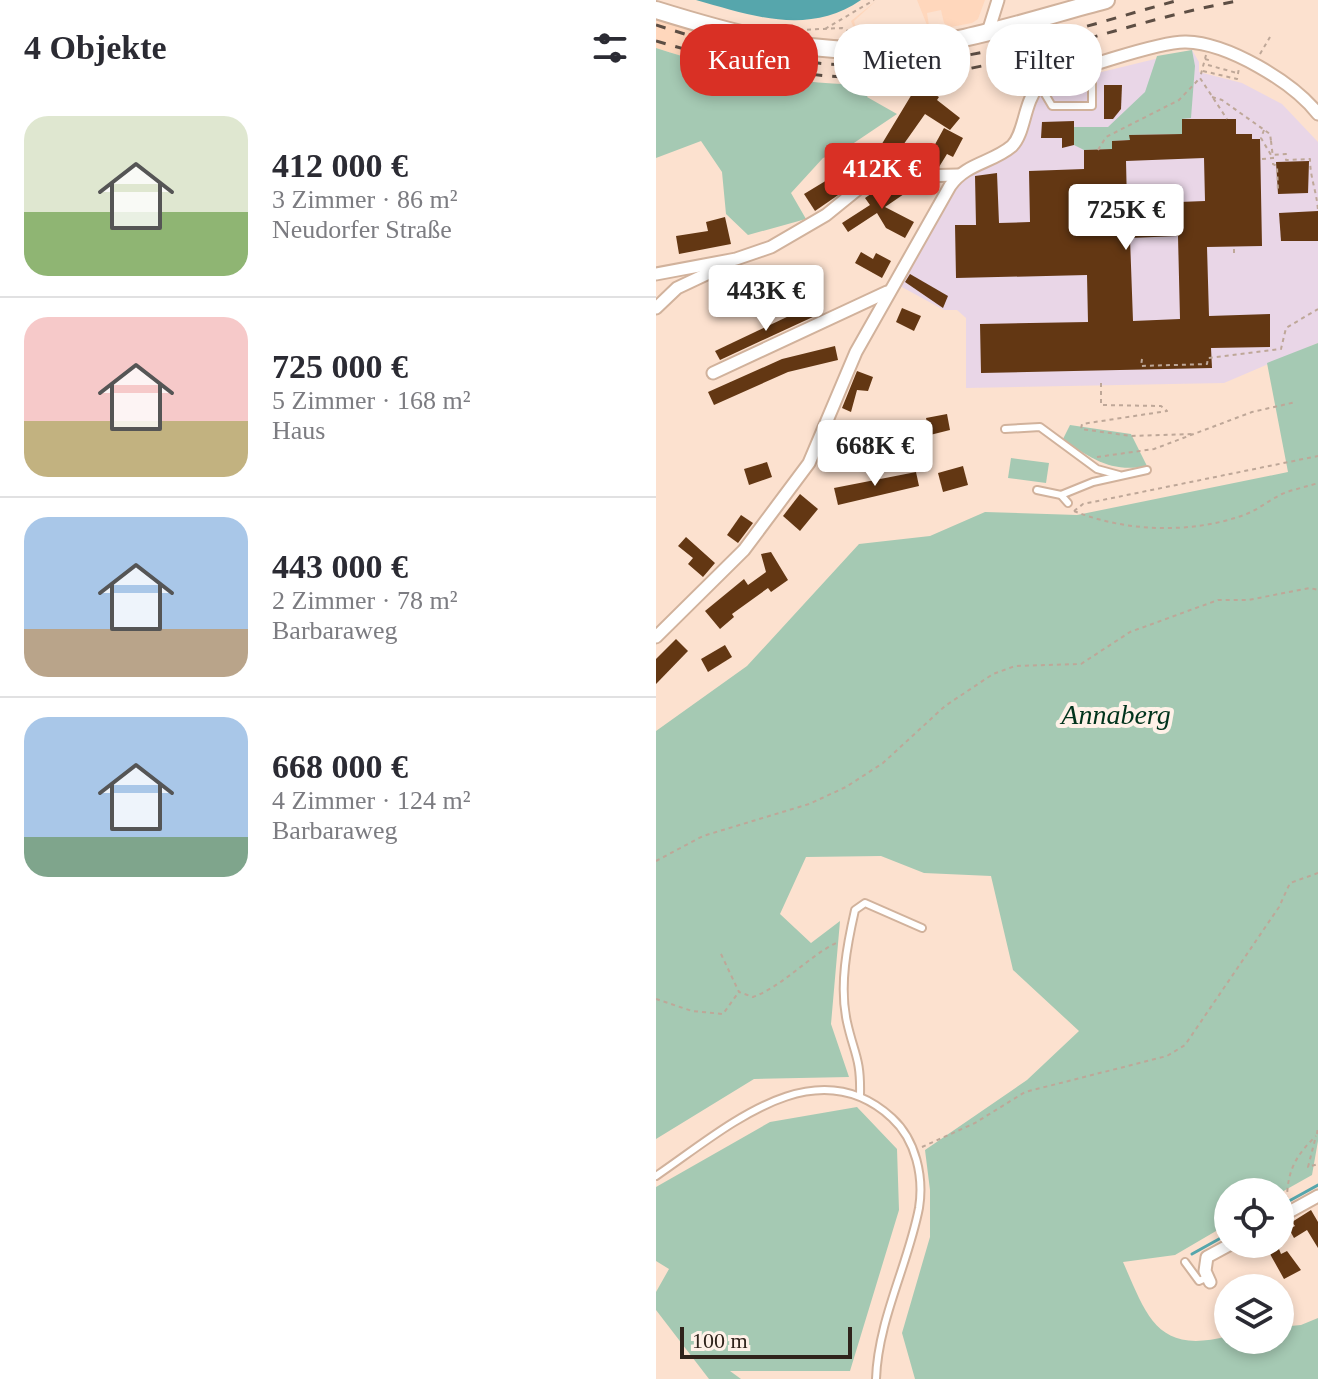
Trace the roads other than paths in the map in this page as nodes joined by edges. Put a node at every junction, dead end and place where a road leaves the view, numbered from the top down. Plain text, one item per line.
1 (998, 0) edge
2 (1106, 0) edge
3 (656, 10) edge
4 (990, 24) edge
5 (1018, 24) edge
6 (986, 32) edge
7 (1102, 65) edge
8 (1030, 96) edge
9 (1046, 96) edge
10 (1092, 96) edge
11 (1318, 114) edge
12 (958, 175) junction
13 (736, 259) junction
14 (656, 274) edge
15 (888, 292) junction
16 (656, 308) edge
17 (713, 373) dead end
18 (1005, 429) dead end
19 (1147, 470) dead end
20 (1119, 475) junction
21 (1037, 490) dead end
22 (1061, 495) junction
23 (1068, 503) road end
24 (656, 637) edge
25 (922, 928) dead end
26 (860, 1095) junction
27 (656, 1176) edge
28 (1318, 1196) edge
29 (1294, 1209) edge
30 (1214, 1253) edge
31 (1185, 1262) dead end
32 (1209, 1279) joint
33 (876, 1379) edge

1 - 4 street
2 - 5 main road
3 - 6 main road
7 - 11 street
8 - 12 street
9 - 10 lane
12 - 13 street
12 - 15 street
13 - 14 street
13 - 16 street
15 - 17 street
15 - 24 street
18 - 20 lane
19 - 20 lane
20 - 22 lane
21 - 22 lane
22 - 23 lane
25 - 26 lane
26 - 27 lane
26 - 33 lane
28 - 29 street
30 - 32 street
31 - 32 lane

